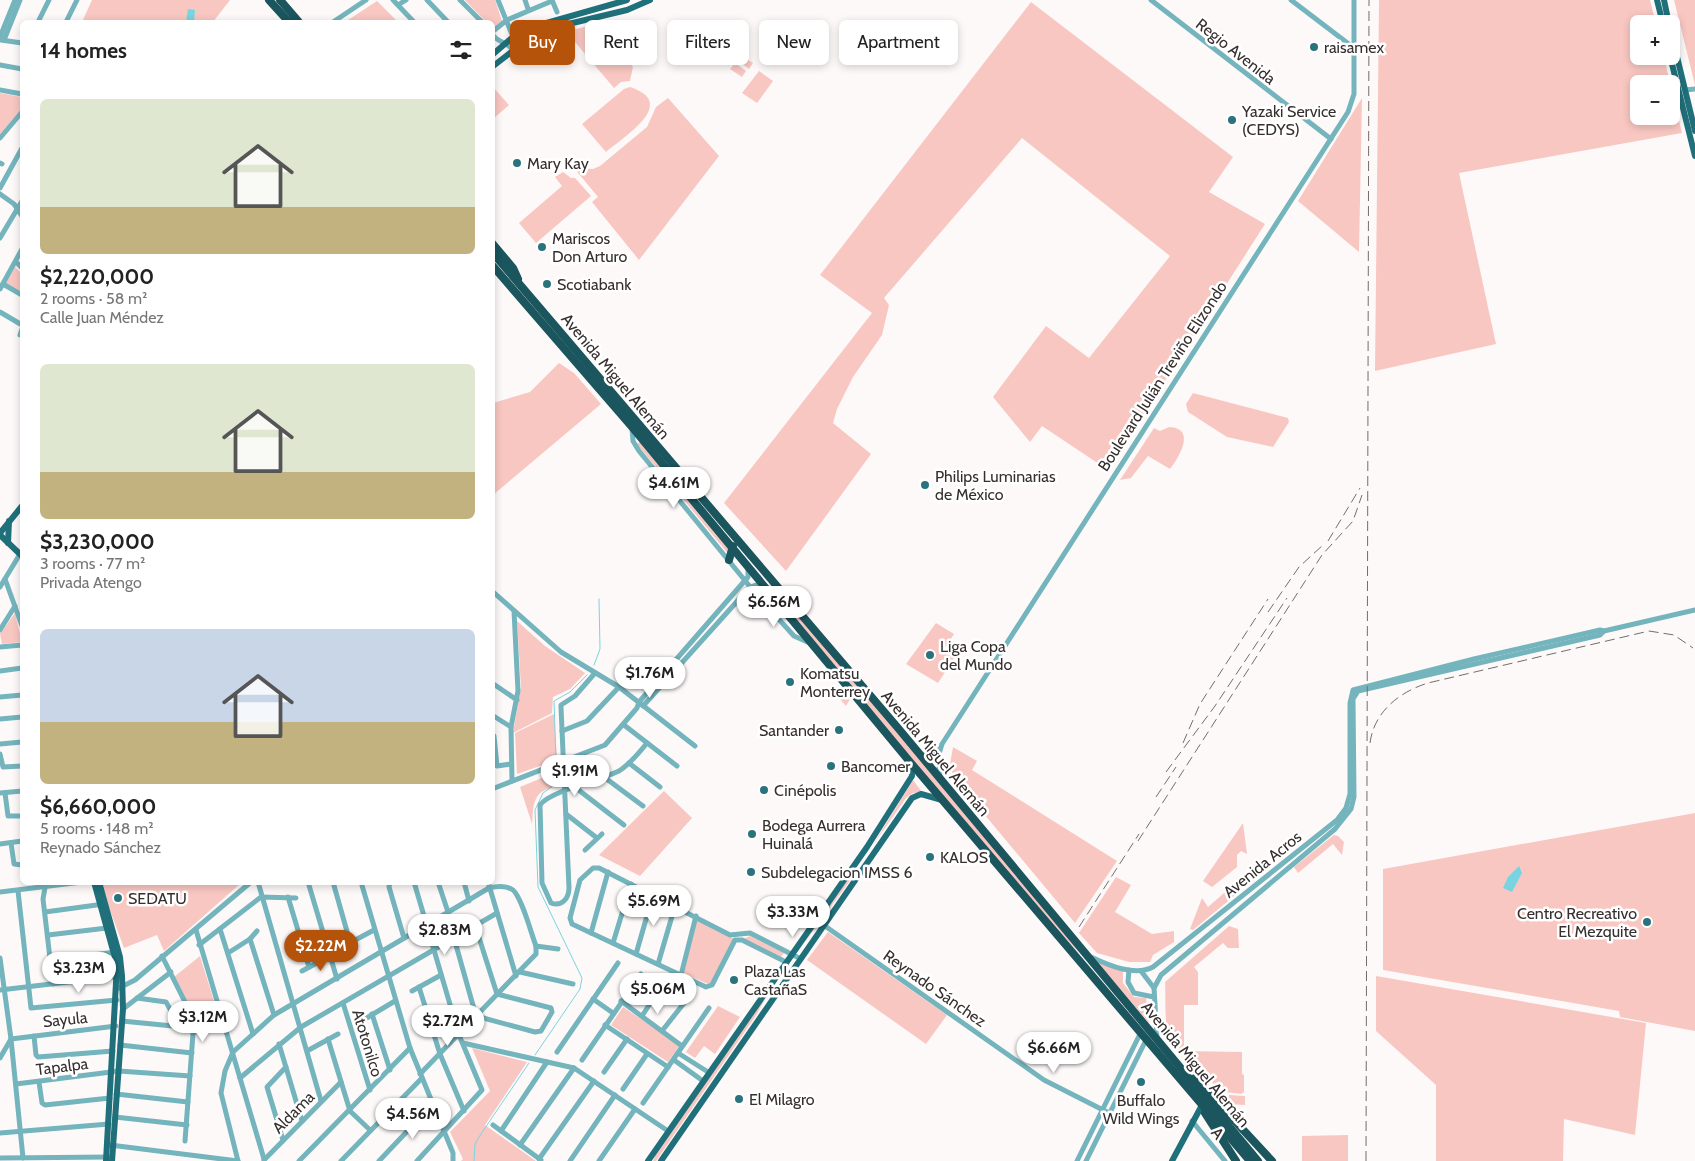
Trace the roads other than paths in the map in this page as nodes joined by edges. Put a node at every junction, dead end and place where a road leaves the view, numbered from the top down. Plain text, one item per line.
1 (15, 0) edge
2 (20, 0) edge
3 (48, 0) edge
4 (77, 0) edge
5 (268, 0) edge
6 (280, 0) edge
7 (366, 0) edge
8 (393, 0) edge
9 (406, 0) edge
10 (427, 0) edge
11 (460, 0) edge
12 (498, 0) edge
13 (525, 0) edge
14 (552, 0) edge
15 (627, 0) edge
16 (650, 0) edge
17 (1151, 0) edge
18 (1291, 0) edge
19 (1354, 0) edge
20 (1657, 0) edge
21 (1664, 0) edge
22 (398, 5) junction
23 (287, 8) junction
24 (528, 9) junction
25 (557, 12) dead end
26 (1661, 15) edge
27 (1667, 15) edge
28 (39, 20) edge
29 (67, 20) edge
30 (281, 20) edge
31 (287, 20) edge
32 (297, 20) edge
33 (303, 20) edge
34 (340, 20) edge
35 (412, 20) edge
36 (446, 20) edge
37 (480, 20) edge
38 (507, 20) junction
39 (555, 20) edge
40 (575, 23) edge
41 (510, 28) edge
42 (495, 30) edge
43 (495, 37) edge
44 (1, 39) edge
45 (510, 40) edge
46 (20, 43) edge
47 (507, 43) junction
48 (510, 47) edge
49 (1354, 48) junction
50 (510, 51) edge
51 (495, 53) edge
52 (495, 63) edge
53 (0, 65) edge
54 (1672, 65) edge
55 (1679, 65) edge
56 (20, 69) edge
57 (1695, 89) edge
58 (0, 90) edge
59 (1685, 90) junction
60 (20, 94) edge
61 (1692, 110) edge
62 (20, 114) edge
63 (1695, 131) edge
64 (0, 138) edge
65 (1331, 139) junction
66 (20, 152) edge
67 (1695, 156) edge
68 (0, 188) edge
69 (0, 194) edge
70 (20, 206) edge
71 (18, 210) junction
72 (20, 213) edge
73 (0, 238) edge
74 (495, 247) edge
75 (20, 253) edge
76 (495, 256) edge
77 (16, 262) junction
78 (20, 266) edge
79 (495, 269) edge
80 (495, 277) edge
81 (519, 284) junction
82 (1, 286) edge
83 (20, 294) edge
84 (528, 309) junction
85 (0, 312) edge
86 (20, 326) edge
87 (632, 427) junction
88 (20, 508) edge
89 (9, 521) junction
90 (0, 534) edge
91 (8, 542) junction
92 (733, 546) junction
93 (20, 554) edge
94 (20, 556) edge
95 (744, 559) junction
96 (729, 560) junction
97 (5, 579) junction
98 (744, 580) junction
99 (0, 587) edge
100 (750, 587) junction
101 (772, 593) junction
102 (495, 594) edge
103 (15, 606) junction
104 (1695, 610) edge
105 (514, 611) junction
106 (20, 620) edge
107 (0, 630) edge
108 (813, 644) junction
109 (20, 645) edge
110 (0, 647) edge
111 (20, 668) edge
112 (0, 671) edge
113 (592, 672) junction
114 (495, 685) edge
115 (618, 687) junction
116 (20, 695) edge
117 (0, 697) edge
118 (517, 700) junction
119 (639, 702) junction
120 (644, 706) junction
121 (638, 708) junction
122 (20, 717) edge
123 (495, 717) edge
124 (0, 719) edge
125 (624, 725) junction
126 (510, 727) junction
127 (562, 731) junction
128 (1351, 731) junction
129 (20, 742) edge
130 (647, 743) junction
131 (0, 744) edge
132 (695, 746) dead end
133 (938, 750) junction
134 (495, 751) edge
135 (0, 754) edge
136 (920, 756) junction
137 (910, 762) junction
138 (560, 763) junction
139 (630, 763) junction
140 (511, 764) junction
141 (20, 766) edge
142 (677, 766) dead end
143 (604, 777) junction
144 (941, 780) junction
145 (512, 781) junction
146 (660, 787) dead end
147 (576, 788) junction
148 (495, 789) edge
149 (20, 791) edge
150 (565, 792) junction
151 (2, 793) edge
152 (944, 801) junction
153 (643, 806) dead end
154 (893, 808) junction
155 (566, 814) junction
156 (20, 816) edge
157 (624, 825) dead end
158 (20, 841) edge
159 (11, 843) junction
160 (0, 844) edge
161 (585, 850) dead end
162 (20, 865) edge
163 (608, 872) junction
164 (631, 884) junction
165 (45, 885) edge
166 (95, 885) edge
167 (98, 885) edge
168 (248, 885) edge
169 (259, 885) edge
170 (309, 885) edge
171 (334, 885) edge
172 (361, 885) edge
173 (390, 885) edge
174 (415, 885) edge
175 (439, 885) edge
176 (465, 885) edge
177 (489, 885) edge
178 (18, 891) junction
179 (0, 892) edge
180 (653, 895) junction
181 (261, 897) junction
182 (288, 897) junction
183 (296, 898) dead end
184 (470, 901) junction
185 (841, 902) junction
186 (101, 904) junction
187 (675, 906) junction
188 (45, 912) junction
189 (448, 912) junction
190 (497, 913) junction
191 (696, 916) junction
192 (425, 925) junction
193 (476, 925) junction
194 (825, 926) junction
195 (107, 928) junction
196 (220, 929) junction
197 (196, 930) junction
198 (374, 930) junction
199 (257, 931) dead end
200 (591, 933) junction
201 (1194, 935) junction
202 (48, 936) junction
203 (404, 938) junction
204 (454, 938) junction
205 (250, 939) junction
206 (350, 942) junction
207 (1200, 942) junction
208 (613, 943) junction
209 (199, 945) junction
210 (536, 946) junction
211 (342, 947) dead end
212 (1177, 948) junction
213 (558, 949) dead end
214 (433, 950) junction
215 (116, 952) junction
216 (381, 952) junction
217 (228, 953) junction
218 (636, 954) junction
219 (1086, 954) junction
220 (162, 956) junction
221 (330, 956) junction
222 (796, 956) junction
223 (1183, 956) junction
224 (0, 958) edge
225 (51, 961) junction
226 (786, 962) junction
227 (618, 963) dead end
228 (658, 964) junction
229 (0, 965) edge
230 (309, 967) junction
231 (1129, 970) junction
232 (302, 971) dead end
233 (1141, 971) junction
234 (171, 972) junction
235 (518, 974) junction
236 (641, 974) dead end
237 (441, 975) junction
238 (681, 975) junction
239 (120, 976) junction
240 (389, 976) junction
241 (337, 979) junction
242 (54, 984) junction
243 (573, 984) dead end
244 (662, 985) dead end
245 (28, 987) junction
246 (419, 987) junction
247 (119, 988) junction
248 (1154, 988) junction
249 (2, 990) edge
250 (412, 990) dead end
251 (497, 994) junction
252 (1154, 997) junction
253 (137, 998) junction
254 (688, 998) dead end
255 (593, 999) junction
256 (119, 1000) junction
257 (395, 1001) junction
258 (621, 1001) junction
259 (343, 1003) junction
260 (293, 1004) junction
261 (709, 1008) dead end
262 (123, 1010) junction
263 (7, 1013) junction
264 (614, 1013) junction
265 (0, 1014) edge
266 (372, 1014) junction
267 (274, 1015) junction
268 (476, 1016) junction
269 (642, 1016) junction
270 (365, 1019) dead end
271 (119, 1024) junction
272 (605, 1025) junction
273 (180, 1027) junction
274 (301, 1027) junction
275 (194, 1028) junction
276 (662, 1031) junction
277 (1141, 1032) junction
278 (253, 1034) junction
279 (338, 1034) dead end
280 (459, 1035) junction
281 (34, 1036) junction
282 (1147, 1038) junction
283 (1157, 1038) junction
284 (11, 1039) junction
285 (328, 1039) junction
286 (627, 1040) junction
287 (463, 1043) junction
288 (279, 1044) junction
289 (120, 1045) junction
290 (682, 1046) junction
291 (410, 1048) junction
292 (114, 1051) junction
293 (307, 1051) junction
294 (233, 1052) junction
295 (557, 1052) dead end
296 (192, 1053) junction
297 (678, 1053) junction
298 (440, 1054) junction
299 (648, 1054) junction
300 (0, 1058) edge
301 (582, 1060) dead end
302 (674, 1060) junction
303 (547, 1062) junction
304 (286, 1067) junction
305 (668, 1067) junction
306 (574, 1068) junction
307 (390, 1070) junction
308 (1183, 1070) junction
309 (115, 1072) junction
310 (604, 1072) dead end
311 (708, 1072) junction
312 (190, 1076) junction
313 (421, 1076) junction
314 (240, 1078) junction
315 (594, 1081) junction
316 (703, 1081) junction
317 (39, 1082) junction
318 (341, 1082) junction
319 (16, 1084) junction
320 (623, 1089) dead end
321 (370, 1090) junction
322 (116, 1094) junction
323 (615, 1095) junction
324 (110, 1098) junction
325 (1197, 1098) junction
326 (322, 1101) junction
327 (188, 1102) junction
328 (643, 1103) dead end
329 (432, 1105) junction
330 (1201, 1107) junction
331 (635, 1109) junction
332 (1102, 1110) junction
333 (350, 1111) junction
334 (464, 1111) junction
335 (1109, 1114) junction
336 (116, 1117) junction
337 (302, 1121) junction
338 (1192, 1121) junction
339 (109, 1124) junction
340 (187, 1125) junction
341 (493, 1125) dead end
342 (370, 1130) junction
343 (501, 1131) junction
344 (668, 1131) junction
345 (20, 1132) junction
346 (0, 1133) edge
347 (444, 1133) junction
348 (283, 1140) junction
349 (185, 1141) dead end
350 (110, 1145) junction
351 (520, 1145) junction
352 (0, 1158) edge
353 (22, 1158) junction
354 (30, 1159) edge
355 (109, 1159) edge
356 (343, 1159) edge
357 (230, 1160) edge
358 (264, 1160) edge
359 (541, 1160) edge
360 (238, 1161) edge
361 (299, 1161) edge
362 (352, 1161) edge
363 (379, 1161) edge
364 (417, 1161) edge
365 (453, 1161) edge
366 (570, 1161) edge
367 (599, 1161) edge
368 (648, 1161) edge
369 (661, 1161) edge
370 (1077, 1161) edge
371 (1086, 1161) edge
372 (1172, 1161) edge
373 (1225, 1161) edge
374 (1236, 1161) edge
375 (1250, 1161) edge
376 (1258, 1161) edge
377 (1272, 1161) edge

1 - 44 street
2 - 44 street
3 - 28 street
4 - 29 street
5 - 30 highway
5 - 31 highway
6 - 23 highway
7 - 34 street
8 - 22 street
9 - 22 street
10 - 36 street
11 - 37 street
12 - 38 street
13 - 24 street
14 - 24 street
14 - 25 street
15 - 39 main road
16 - 40 main road
17 - 65 street, Regio Avenida
18 - 49 street
19 - 49 street, Boulevard Julián Treviño Elizondo
20 - 26 main road
21 - 27 main road
22 - 35 street
23 - 32 highway
23 - 33 highway
24 - 38 street
38 - 41 street
38 - 42 street
43 - 47 street
44 - 46 street
45 - 47 main road
47 - 48 street
47 - 51 main road
49 - 65 street, Boulevard Julián Treviño Elizondo
50 - 52 main road
53 - 56 street
54 - 67 main road
55 - 59 main road
57 - 59 street
58 - 60 street
59 - 61 main road
61 - 63 main road
62 - 64 street
65 - 133 street, Boulevard Julián Treviño Elizondo
66 - 68 street
69 - 71 street
70 - 71 street
71 - 72 street
71 - 73 street
74 - 81 highway
75 - 77 street
76 - 81 highway, Avenida Miguel Alemán
77 - 78 street
77 - 82 street
79 - 84 highway, Avenida Miguel Alemán
80 - 84 highway
81 - 136 highway, Avenida Miguel Alemán
82 - 83 street
84 - 87 highway, Avenida Miguel Alemán
85 - 86 street
87 - 92 highway, Avenida Miguel Alemán
87 - 96 street
88 - 89 main road
89 - 90 main road
89 - 91 main road
90 - 91 main road
91 - 93 main road
92 - 95 highway, Avenida Miguel Alemán
92 - 96 highway
94 - 97 street
95 - 98 street
95 - 101 highway, Avenida Miguel Alemán
96 - 98 street
97 - 99 street
97 - 103 street
98 - 100 street
98 - 119 street
100 - 101 street
100 - 108 street
100 - 120 street
101 - 108 highway, Avenida Miguel Alemán
102 - 105 street
103 - 106 street
103 - 107 street
104 - 128 street, Avenida Acros
105 - 113 street
105 - 118 street
108 - 137 highway, Avenida Miguel Alemán
109 - 110 street
111 - 112 street
113 - 115 street
113 - 127 street
114 - 118 street
115 - 119 street
115 - 127 street
116 - 117 street
118 - 126 street
119 - 120 street
119 - 121 street
120 - 121 street
120 - 132 street
121 - 125 street
122 - 124 street
123 - 126 street
125 - 130 street
125 - 138 street
126 - 140 street
127 - 138 street
128 - 201 street, Avenida Acros
128 - 207 street, Avenida Acros
129 - 131 street
130 - 139 street
130 - 142 street
133 - 136 street
133 - 144 street
134 - 140 street
135 - 141 street
136 - 144 highway, Avenida Miguel Alemán
137 - 152 highway, Avenida Miguel Alemán
137 - 154 main road
138 - 145 street
138 - 150 street
139 - 143 street
139 - 146 street
140 - 145 street
143 - 147 street
143 - 153 street
144 - 219 highway, Avenida Miguel Alemán
145 - 148 street
147 - 150 street
147 - 157 street
149 - 151 street
150 - 155 street
150 - 155 street
151 - 156 street
152 - 185 main road
152 - 277 highway, Avenida Miguel Alemán
154 - 185 main road
154 - 222 main road
155 - 161 street
158 - 159 street
159 - 160 street
159 - 162 street
163 - 164 street
163 - 200 street
163 - 200 street
164 - 180 street
164 - 208 street
165 - 178 street
165 - 188 street
166 - 186 main road
167 - 186 main road
168 - 197 street
169 - 181 street
170 - 221 street
171 - 206 street
172 - 198 street
173 - 203 street
174 - 192 street
175 - 189 street
176 - 184 street
177 - 184 street
177 - 190 street
177 - 210 street
178 - 179 street
178 - 245 street
180 - 187 street
180 - 218 street
181 - 182 street
181 - 196 street
181 - 260 street
182 - 183 street
182 - 230 street
184 - 189 street
185 - 194 main road
186 - 188 street
186 - 195 main road
186 - 215 main road
187 - 191 street
187 - 228 street
188 - 202 street
189 - 192 street
190 - 193 street
190 - 235 street
191 - 222 street
191 - 238 street
192 - 203 street
192 - 214 street
193 - 204 street
193 - 251 street
194 - 222 main road
194 - 332 street, Reynado Sánchez
195 - 202 street
195 - 215 main road
196 - 209 street
196 - 217 street
197 - 209 street
197 - 220 street
198 - 206 street
198 - 216 street
199 - 205 street
200 - 208 street
201 - 207 street
201 - 212 street, Avenida Acros
202 - 225 street
203 - 216 street
204 - 214 street
204 - 268 street
205 - 217 street
205 - 267 street
206 - 211 street
207 - 223 street, Avenida Acros
208 - 218 street
209 - 294 street
210 - 213 street
210 - 235 street
212 - 223 street
212 - 233 street, Avenida Acros
214 - 237 street
214 - 240 street
215 - 225 street
215 - 239 main road
216 - 240 street
216 - 241 street
217 - 278 street
218 - 228 street
219 - 231 street
219 - 283 highway, Avenida Miguel Alemán
220 - 234 street
220 - 247 street
221 - 230 street
221 - 241 street
222 - 226 main road
222 - 369 main road
223 - 248 street, Avenida Acros
224 - 229 street
225 - 242 street
226 - 238 street
226 - 311 main road
227 - 255 street
228 - 238 street
229 - 249 street
230 - 232 street
231 - 233 street
231 - 252 street
233 - 248 street
234 - 253 street
234 - 275 street
235 - 243 street
235 - 251 street
236 - 258 street
237 - 246 street
237 - 280 street
239 - 242 street
239 - 247 main road
240 - 257 street
240 - 259 street
241 - 260 street
242 - 245 street
244 - 269 street
245 - 249 street
245 - 256 street
246 - 250 street
246 - 298 street
247 - 256 main road
248 - 252 street
249 - 263 street
251 - 268 street
251 - 268 street
252 - 283 street
253 - 262 street
253 - 273 street
254 - 276 street
255 - 264 street
255 - 295 street
256 - 262 main road
256 - 271 main road
257 - 266 street
257 - 291 street
258 - 264 street
258 - 269 street
259 - 274 street
259 - 321 street, Atotonilco
260 - 267 street
260 - 274 street
261 - 290 street
262 - 271 main road
263 - 265 street
263 - 284 street
264 - 272 street
266 - 270 street
266 - 307 street
267 - 278 street
268 - 280 street
269 - 276 street
271 - 273 street, Sayula
271 - 281 street, Sayula
271 - 289 main road
271 - 292 main road
272 - 286 street
272 - 301 street
273 - 275 street, Sayula
274 - 288 street
274 - 293 street
275 - 296 street
276 - 290 street
277 - 282 highway, Avenida Miguel Alemán
277 - 332 street
278 - 294 street
279 - 285 street
280 - 287 street
280 - 298 street
281 - 284 street, Sayula
281 - 292 street
282 - 325 highway, Avenida Miguel Alemán
282 - 335 street
283 - 308 highway, Avenida Miguel Alemán
284 - 300 street
284 - 319 street
285 - 293 street
285 - 318 street
286 - 299 street
286 - 310 street
287 - 303 street
287 - 334 street
288 - 304 street
288 - 314 street
289 - 296 street
289 - 309 main road
290 - 297 street
291 - 307 street
291 - 313 street
292 - 309 main road
293 - 326 street
294 - 314 street
294 - 360 street
296 - 312 street
297 - 302 street
297 - 311 street
298 - 313 street
298 - 334 street
299 - 305 street
299 - 320 street
302 - 305 street
302 - 316 street
303 - 306 street
303 - 343 street
304 - 337 street
304 - 348 street
305 - 328 street
306 - 315 street
306 - 351 street
307 - 321 street
308 - 376 highway, Avenida Miguel Alemán
308 - 377 highway
309 - 312 street, Tapalpa
309 - 317 street, Tapalpa
309 - 322 main road
309 - 324 main road
311 - 316 main road
312 - 327 street
313 - 329 street
313 - 342 street
314 - 358 street
315 - 323 street
315 - 359 street
316 - 344 main road
317 - 319 street, Tapalpa
317 - 324 street
318 - 326 street, Aldama
318 - 333 street
319 - 345 street
321 - 333 street
322 - 327 street
322 - 336 main road
323 - 331 street
323 - 366 street
324 - 339 main road
325 - 330 highway
325 - 375 highway, Avenida Miguel Alemán
326 - 337 street, Aldama
327 - 340 street
329 - 347 street
329 - 363 street
330 - 338 main road
330 - 374 highway
331 - 344 street
331 - 367 street
332 - 335 street, Reynado Sánchez
332 - 370 street
333 - 342 street
333 - 361 street
334 - 347 street
335 - 371 street
336 - 340 street
336 - 350 main road
337 - 348 street, Aldama
338 - 372 main road
338 - 373 street, A
339 - 345 street
339 - 350 main road
340 - 349 street
341 - 343 street
342 - 356 street
343 - 351 street
344 - 368 main road
345 - 346 street
345 - 353 street
347 - 364 street
347 - 365 street
348 - 358 street, Aldama
350 - 355 main road
350 - 357 street
351 - 359 street
352 - 353 street
353 - 354 street
354 - 355 street
356 - 362 street
357 - 360 street

